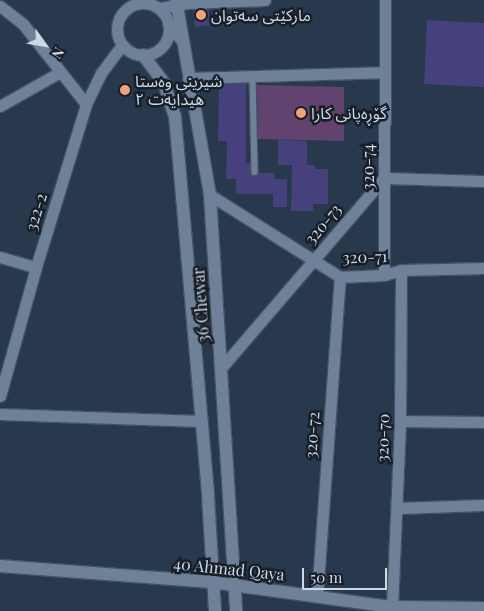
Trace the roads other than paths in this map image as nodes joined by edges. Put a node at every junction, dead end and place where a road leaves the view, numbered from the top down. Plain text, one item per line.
1 (265, 0) edge
2 (385, 0) edge
3 (227, 1) edge
4 (177, 2) edge
5 (128, 3) edge
6 (0, 6) edge
7 (160, 8) junction
8 (169, 24) junction
9 (183, 42) junction
10 (122, 45) junction
11 (143, 55) junction
12 (60, 72) junction
13 (384, 72) junction
14 (253, 76) junction
15 (188, 78) junction
16 (86, 104) junction
17 (0, 106) edge
18 (255, 172) dead end
19 (384, 178) junction
20 (484, 181) edge
21 (210, 195) junction
22 (0, 257) edge
23 (313, 261) junction
24 (36, 267) junction
25 (484, 268) edge
26 (402, 270) junction
27 (384, 275) junction
28 (340, 277) junction
29 (222, 367) junction
30 (1, 389) edge
31 (0, 414) edge
32 (201, 421) junction
33 (400, 421) junction
34 (484, 422) edge
35 (484, 505) edge
36 (396, 508) junction
37 (0, 566) edge
38 (212, 582) junction
39 (234, 585) junction
40 (317, 596) junction
41 (392, 607) junction
42 (484, 608) edge
43 (214, 611) edge
44 (236, 611) edge

1 - 3 street
2 - 13 street, 320-74
3 - 4 street
4 - 7 street
4 - 9 street, 36 Chewar
5 - 7 street
5 - 10 street
6 - 12 street
7 - 8 street
8 - 9 street
8 - 11 street
9 - 15 street, 36 Chewar
10 - 11 street
10 - 16 street, 322-2
11 - 32 street
12 - 16 street
12 - 17 street
13 - 14 street
13 - 19 street, 320-74
14 - 15 street
14 - 18 lane
15 - 21 street, 36 Chewar
16 - 24 street, 322-2
19 - 20 street
19 - 23 street, 320-73
19 - 27 street, 320-74
21 - 23 street, 320-71
21 - 29 street, 36 Chewar
22 - 24 street
23 - 28 street, 320-71
23 - 29 street, 320-73
24 - 30 street, 322-2
25 - 26 street, 320-71
26 - 27 street, 320-71
26 - 33 street, 320-70
27 - 28 street, 320-71
28 - 40 street, 320-72
29 - 39 street, 36 Chewar
31 - 32 street
32 - 38 street
33 - 34 street
33 - 36 street, 320-70
35 - 36 street
36 - 41 street, 320-70
37 - 38 street, 40 Ahmad Qaya
38 - 39 street, 40 Ahmad Qaya
38 - 43 street
39 - 40 street, 40 Ahmad Qaya
39 - 44 street, 36 Chewar
40 - 41 street, 40 Ahmad Qaya
41 - 42 street, 40 Ahmad Qaya

